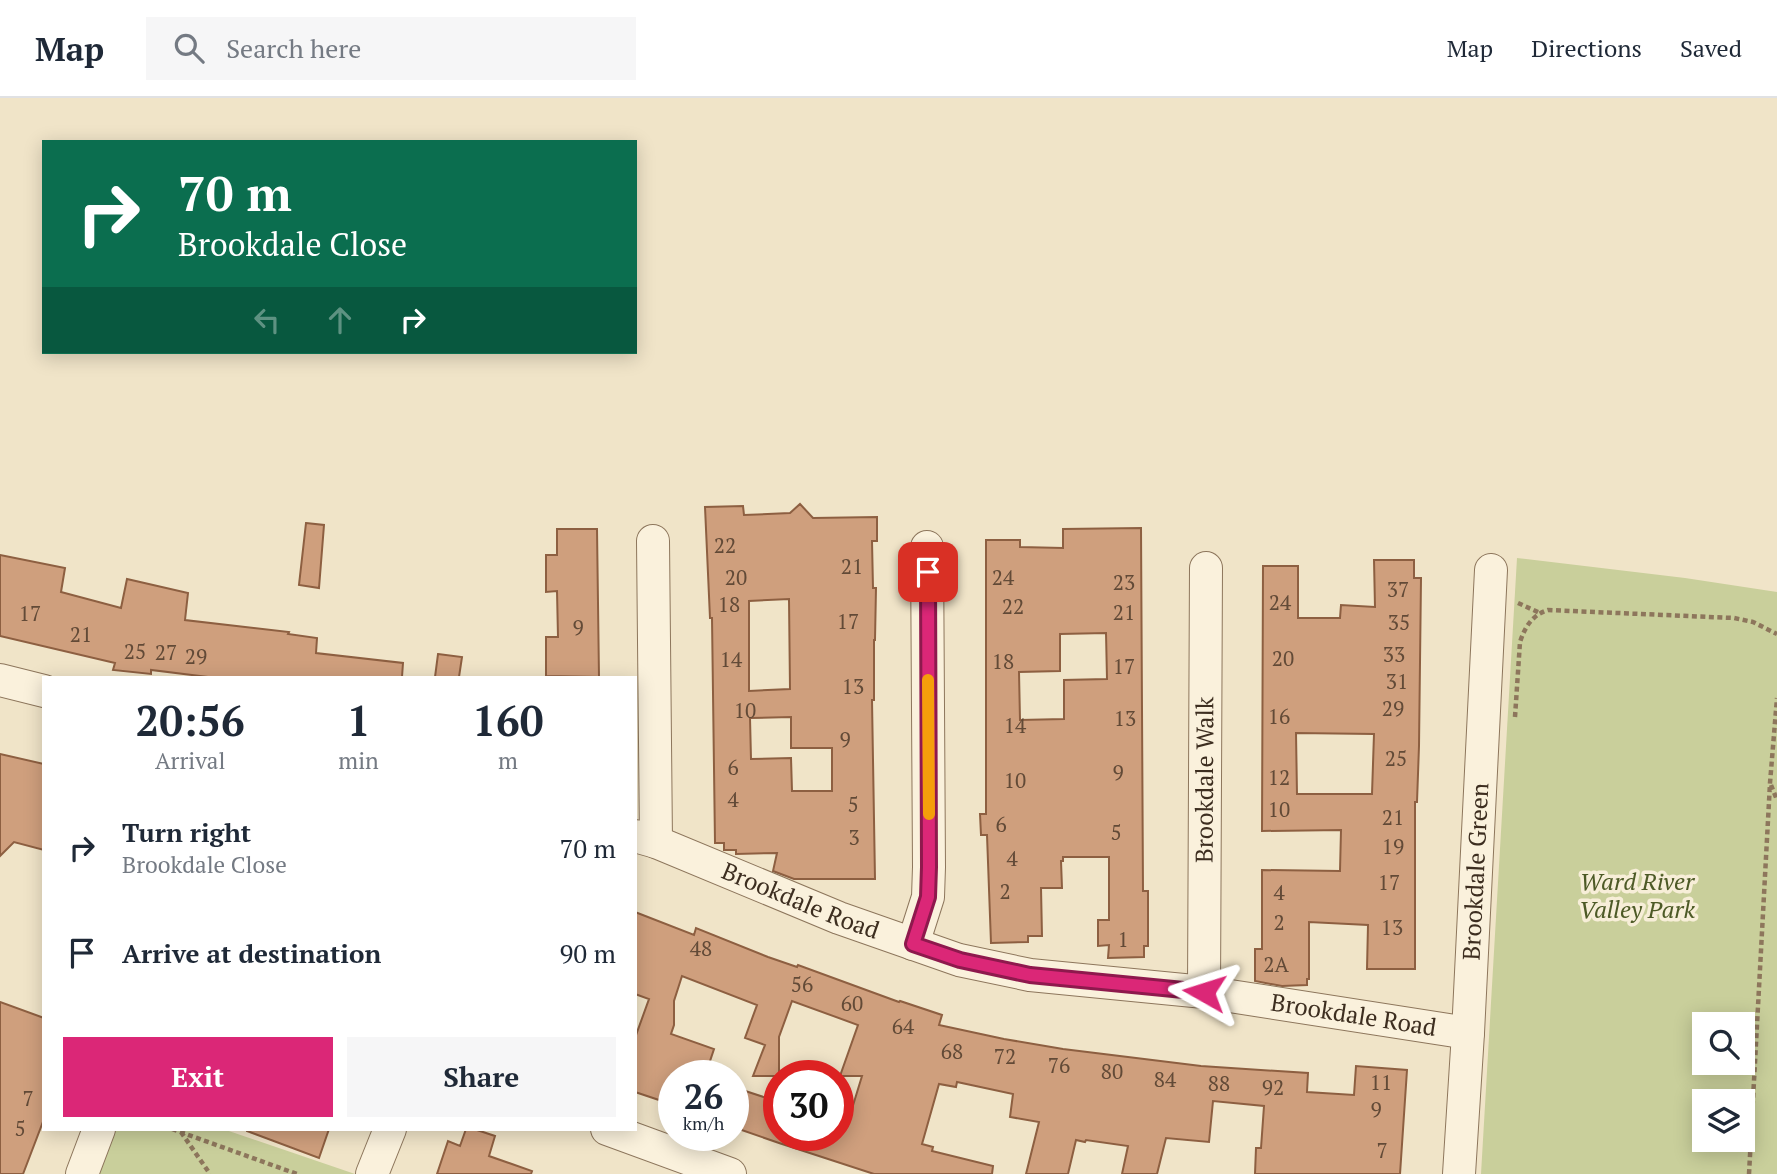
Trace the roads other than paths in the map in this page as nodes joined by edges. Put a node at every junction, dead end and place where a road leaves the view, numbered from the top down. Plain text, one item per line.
1 (653, 541) dead end
2 (928, 547) dead end
3 (1206, 568) dead end
4 (1491, 570) dead end
5 (0, 680) edge
6 (42, 690) edge
7 (645, 839) edge
8 (913, 944) junction
9 (1204, 992) junction
10 (1468, 1032) junction
11 (98, 1131) edge
12 (389, 1131) edge
13 (612, 1131) edge
14 (82, 1174) edge
15 (372, 1174) edge
16 (730, 1174) edge
17 (1459, 1174) edge

1 - 7 street
2 - 8 street
3 - 9 street, Brookdale Walk
4 - 10 street, Brookdale Green
5 - 6 street
7 - 8 street, Brookdale Road
8 - 9 street, Brookdale Road
9 - 10 street, Brookdale Road
10 - 17 street, Brookdale Green
11 - 14 street
12 - 15 street
13 - 16 street

